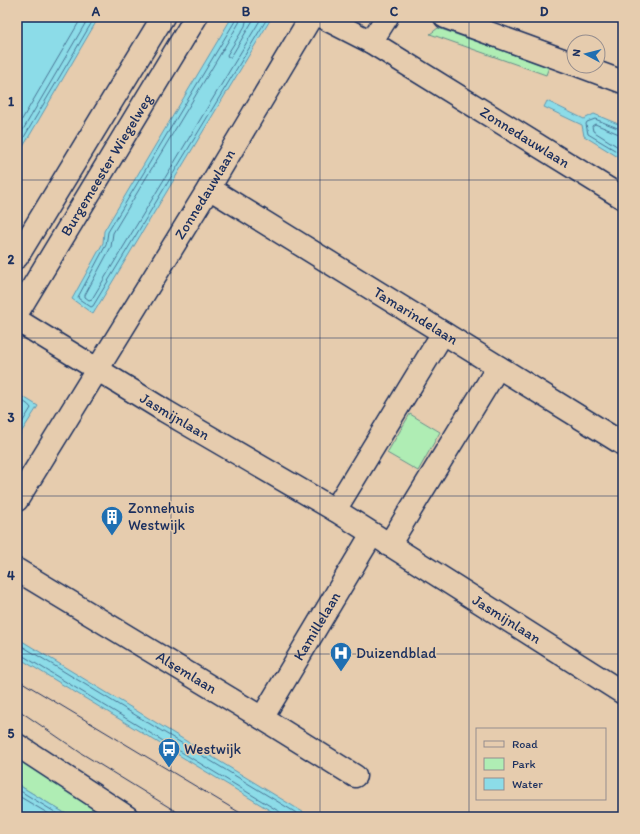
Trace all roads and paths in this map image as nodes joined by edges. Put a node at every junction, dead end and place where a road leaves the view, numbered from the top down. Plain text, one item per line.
1 (163, 17) edge
2 (196, 17) edge
3 (311, 17) edge
4 (322, 17) edge
5 (387, 17) edge
6 (444, 17) edge
7 (370, 42) junction
8 (566, 61) edge
9 (602, 74) edge
10 (623, 82) edge
11 (209, 188) junction
12 (623, 198) edge
13 (17, 257) edge
14 (17, 313) edge
15 (17, 320) edge
16 (443, 333) junction
17 (498, 367) junction
18 (96, 370) junction
19 (623, 444) edge
20 (17, 500) edge
21 (335, 510) junction
22 (381, 539) junction
23 (17, 570) edge
24 (623, 693) edge
25 (262, 718) junction
26 (17, 745) edge
27 (355, 776) dead end
28 (127, 817) edge

1 - 13 street, Burgemeester Wiegelweg
2 - 14 street, Burgemeester Wiegelweg
3 - 11 street, Zonnedauwlaan
4 - 7 street, Zonnedauwlaan
5 - 7 street
6 - 8 street
7 - 12 street, Zonnedauwlaan
9 - 10 street
11 - 16 street, Tamarindelaan
11 - 18 street, Zonnedauwlaan
15 - 18 street, Jasmijnlaan
16 - 17 street, Tamarindelaan
16 - 21 street
17 - 19 street, Tamarindelaan
17 - 22 street
18 - 20 street
18 - 21 street, Jasmijnlaan
21 - 22 street, Jasmijnlaan
22 - 24 street, Jasmijnlaan
22 - 25 street, Kamillelaan
23 - 25 street, Alsemlaan
25 - 27 street, Alsemlaan
26 - 28 street

